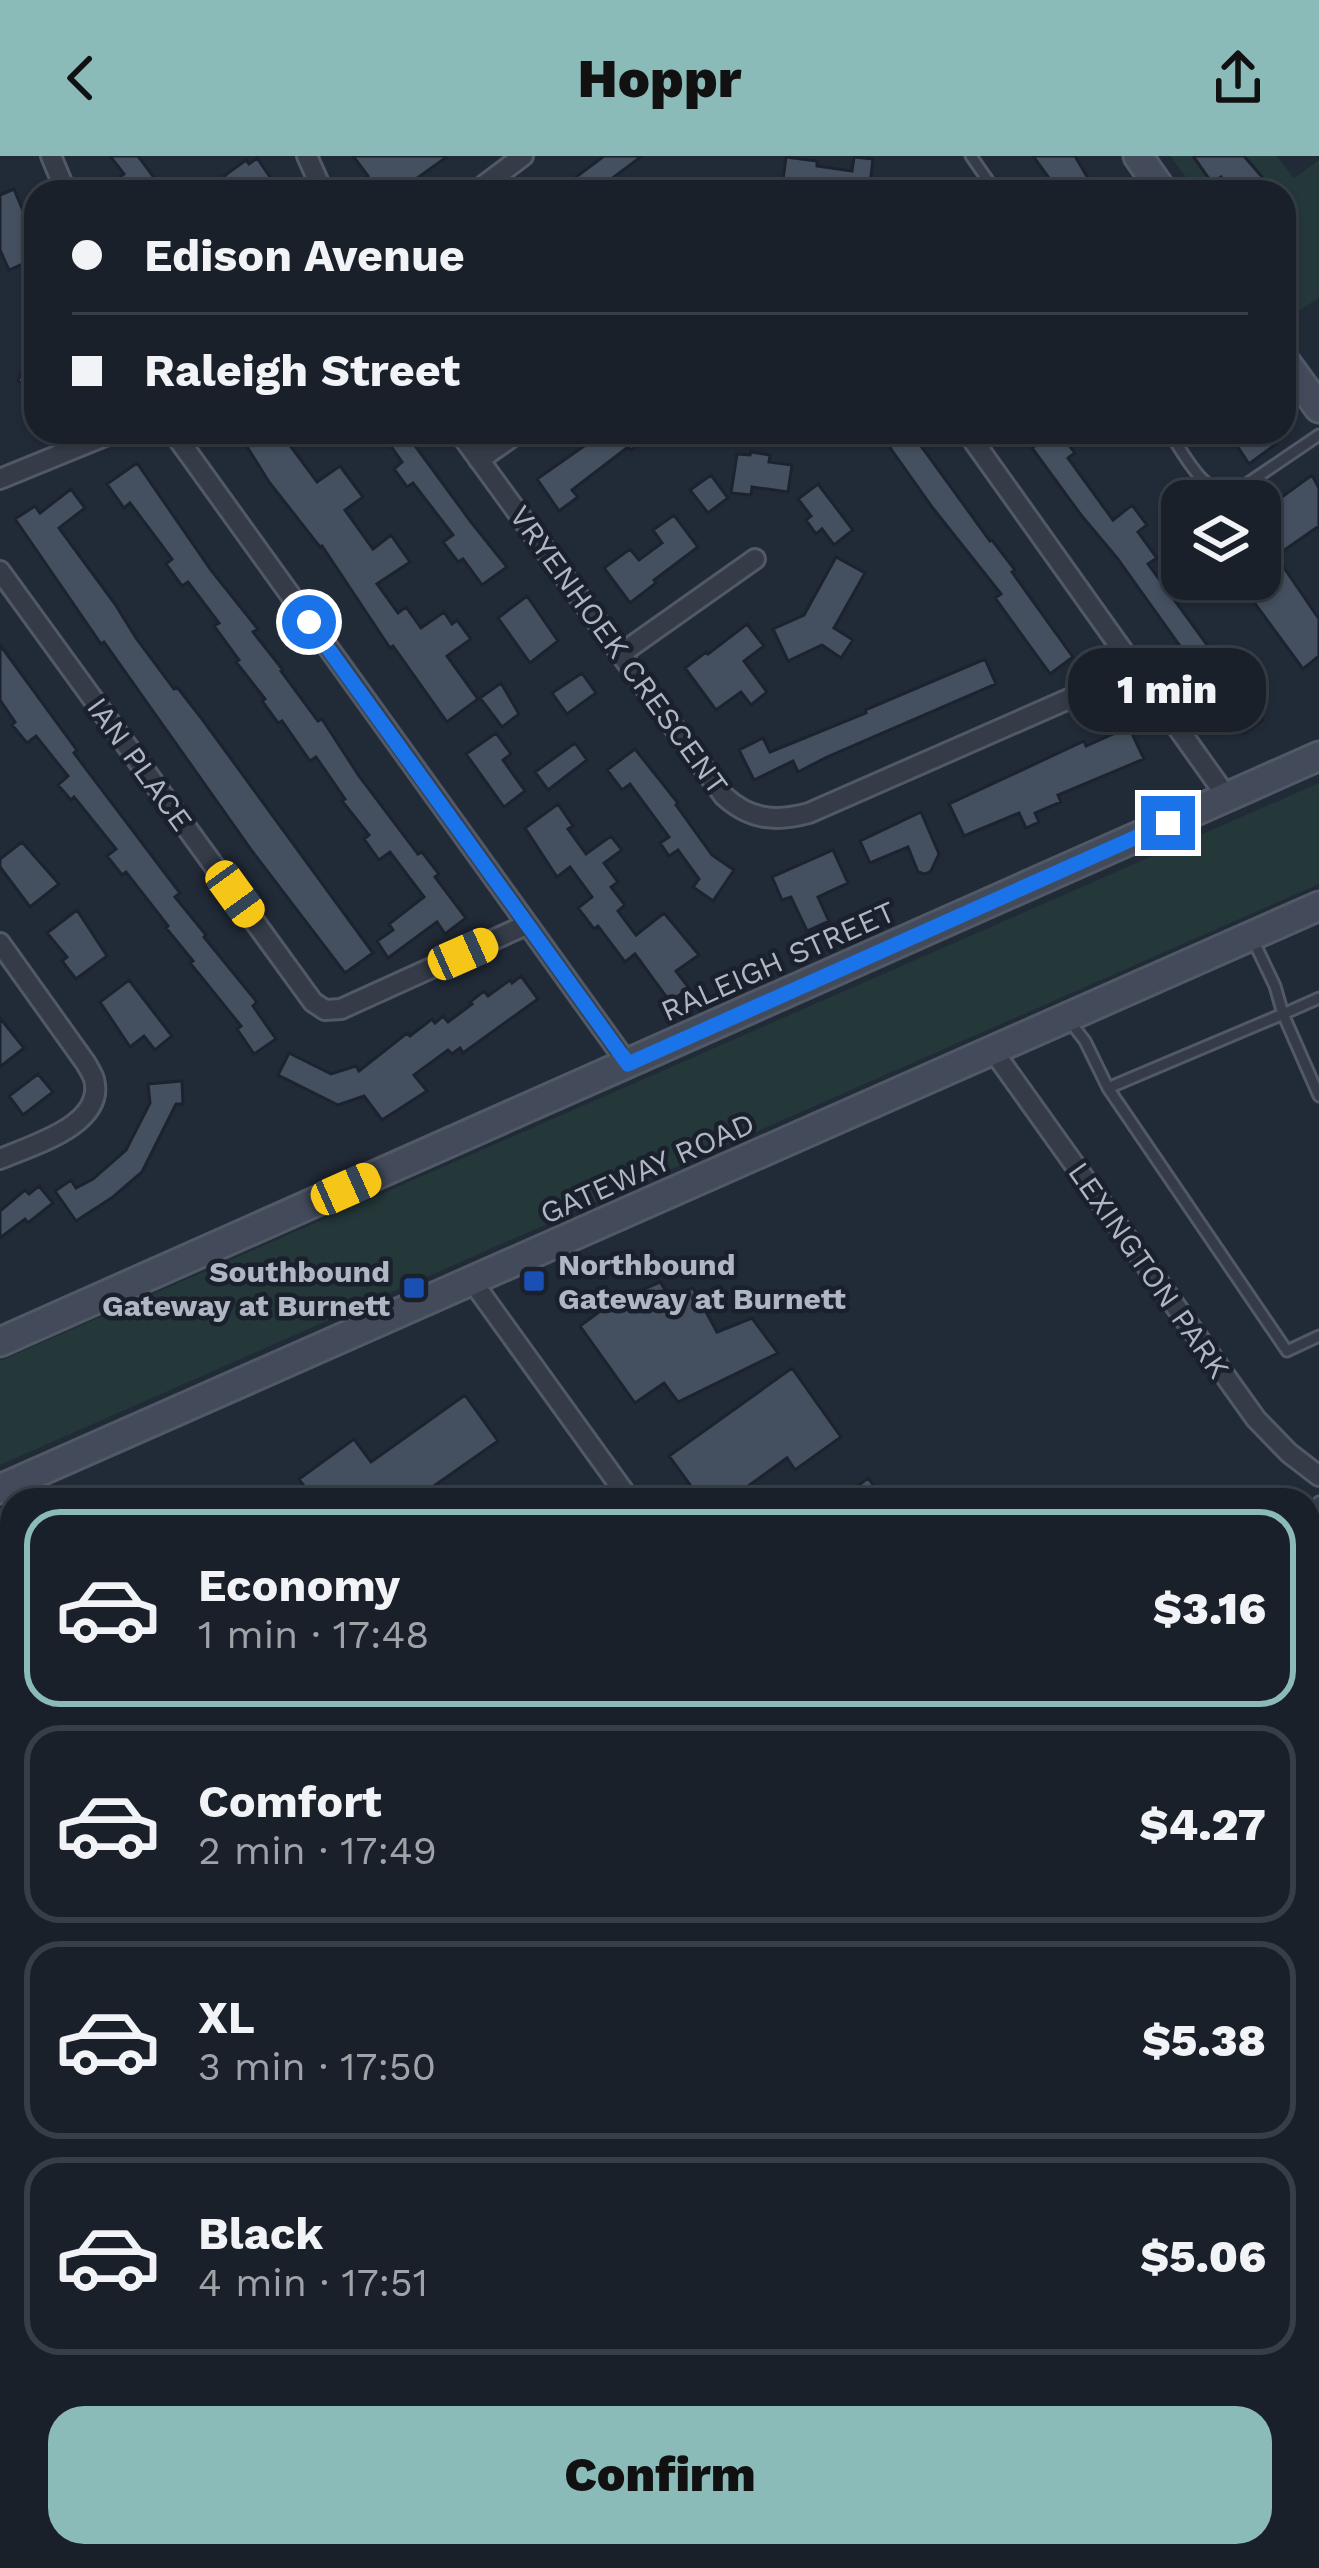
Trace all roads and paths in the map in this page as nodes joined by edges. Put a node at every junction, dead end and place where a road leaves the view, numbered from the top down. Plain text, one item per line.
1 (524, 156) edge
2 (491, 180) edge
3 (1296, 376) edge
4 (1319, 408) edge
5 (1319, 435) edge
6 (86, 444) edge
7 (182, 444) edge
8 (468, 444) edge
9 (502, 444) edge
10 (976, 444) edge
11 (1177, 444) edge
12 (479, 460) junction
13 (0, 479) edge
14 (755, 559) dead end
15 (0, 571) edge
16 (622, 653) junction
17 (1137, 669) junction
18 (1319, 756) edge
19 (1226, 796) junction
20 (1319, 906) edge
21 (526, 925) junction
22 (1251, 937) junction
23 (0, 943) edge
24 (1319, 998) edge
25 (1283, 1014) junction
26 (1068, 1018) junction
27 (994, 1052) junction
28 (628, 1064) junction
29 (1319, 1065) edge
30 (1307, 1070) junction
31 (1108, 1088) junction
32 (1319, 1096) edge
33 (0, 1160) edge
34 (472, 1281) junction
35 (1319, 1336) edge
36 (0, 1342) edge
37 (1319, 1476) edge
38 (2, 1488) edge
39 (621, 1488) edge

1 - 2 street
3 - 4 street
5 - 11 lane
6 - 13 street
7 - 21 street
8 - 12 street, VRYENHOEK CRESCENT
9 - 12 street
10 - 17 street
12 - 16 street, VRYENHOEK CRESCENT
14 - 16 street
15 - 21 street, IAN PLACE
16 - 17 street, VRYENHOEK CRESCENT
17 - 19 street
18 - 19 street, RALEIGH STREET
19 - 28 street, RALEIGH STREET
20 - 22 street, GATEWAY ROAD
21 - 28 street
22 - 25 lane
22 - 26 street, GATEWAY ROAD
23 - 33 street
24 - 25 lane
25 - 30 lane
25 - 31 lane
26 - 27 street, GATEWAY ROAD
26 - 31 lane
27 - 34 street, GATEWAY ROAD
27 - 37 street, LEXINGTON PARK
28 - 36 street, RALEIGH STREET
29 - 30 lane
30 - 32 lane
31 - 35 lane
34 - 38 street, GATEWAY ROAD
34 - 39 street

